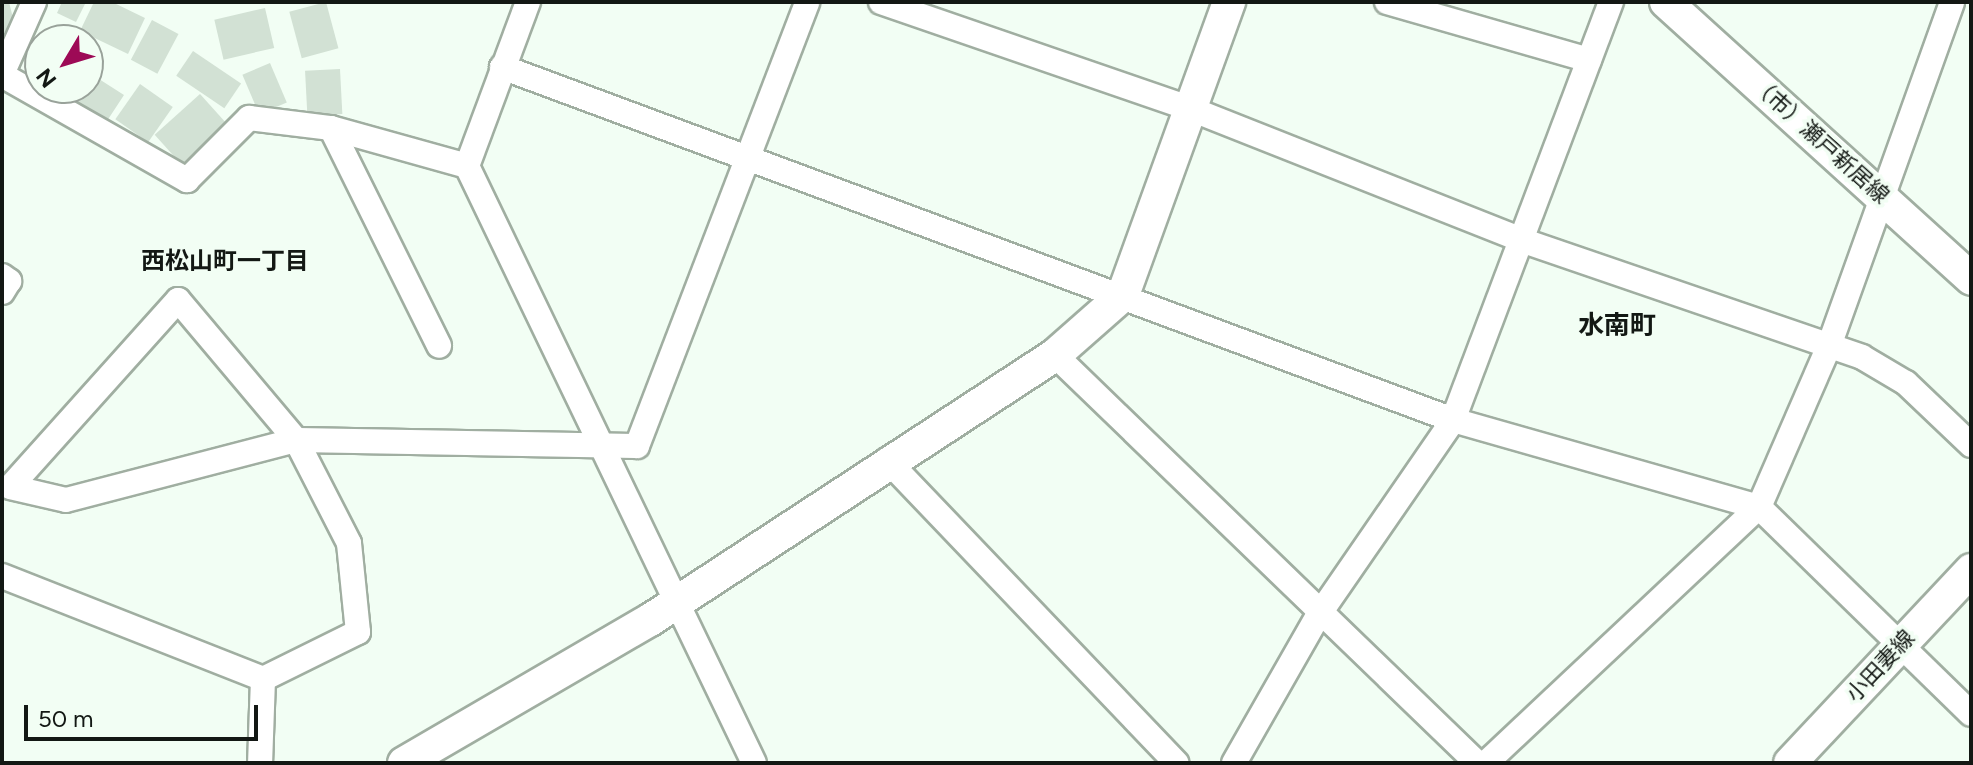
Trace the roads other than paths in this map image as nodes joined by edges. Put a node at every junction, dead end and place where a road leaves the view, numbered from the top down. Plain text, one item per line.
1 (34, 2) edge
2 (528, 2) edge
3 (807, 2) edge
4 (881, 2) edge
5 (1229, 2) edge
6 (1387, 2) edge
7 (1611, 2) edge
8 (1666, 2) edge
9 (1952, 2) edge
10 (1589, 60) junction
11 (502, 67) junction
12 (2, 74) edge
13 (1186, 107) junction
14 (331, 128) junction
15 (751, 157) junction
16 (467, 166) junction
17 (1881, 194) junction
18 (1524, 241) junction
19 (2, 276) edge
20 (1971, 279) edge
21 (2, 292) edge
22 (1123, 295) junction
23 (439, 346) dead end
24 (1829, 346) junction
25 (1055, 355) junction
26 (1453, 420) junction
27 (296, 440) junction
28 (1971, 445) edge
29 (598, 447) junction
30 (887, 460) junction
31 (1759, 507) junction
32 (1971, 570) edge
33 (2, 576) edge
34 (673, 604) junction
35 (1318, 616) junction
36 (1899, 644) junction
37 (263, 679) junction
38 (1971, 714) edge
39 (422, 758) edge
40 (260, 763) edge
41 (754, 763) edge
42 (1177, 763) edge
43 (1234, 763) edge
44 (1477, 763) edge
45 (1486, 763) edge
46 (1790, 763) edge

1 - 12 street
2 - 11 street
3 - 15 street
4 - 13 street
5 - 13 street
6 - 10 street
7 - 10 street
8 - 17 street, （市）瀬戸新居線
9 - 17 street
10 - 18 street
11 - 15 street
11 - 16 street
12 - 14 street
13 - 18 street
13 - 22 street
14 - 16 street
14 - 23 street
15 - 22 street
15 - 29 street
16 - 29 street
17 - 20 street, （市）瀬戸新居線
17 - 24 street
18 - 24 street
18 - 26 street
19 - 21 street
22 - 25 street
22 - 26 street
24 - 28 street
24 - 31 street
25 - 30 street
25 - 35 street
26 - 31 street
26 - 35 street
27 - 27 street
27 - 29 street
27 - 37 street
29 - 34 street
30 - 34 street
30 - 42 street
31 - 36 street
31 - 45 street
32 - 36 street, 小田妻線
33 - 37 street
34 - 39 street
34 - 41 street
35 - 43 street
35 - 44 street
36 - 38 street
36 - 46 street, 小田妻線
37 - 40 street

